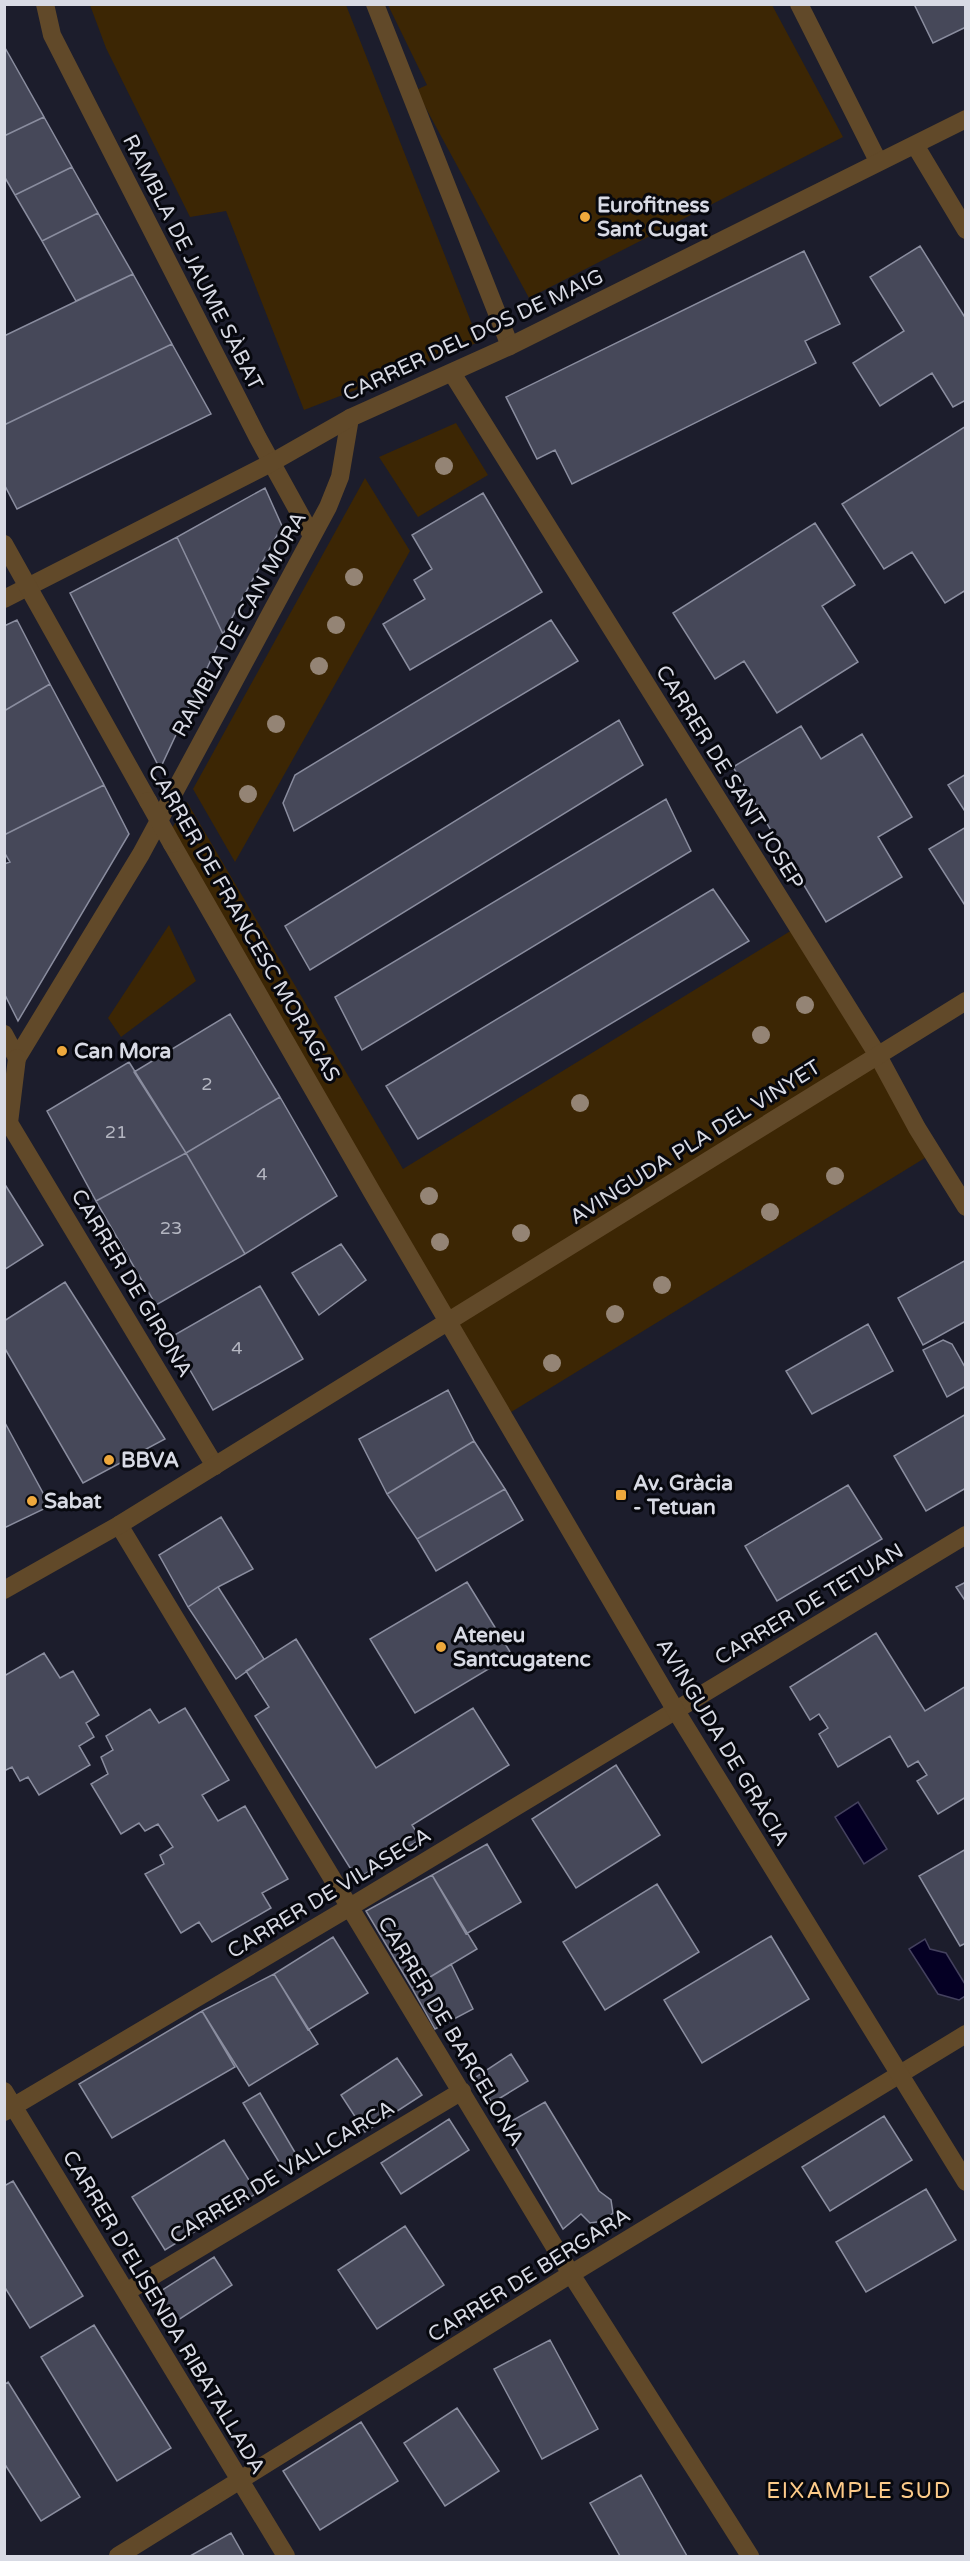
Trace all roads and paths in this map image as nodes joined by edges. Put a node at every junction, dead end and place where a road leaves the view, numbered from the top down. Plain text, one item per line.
1 (45, 4) edge
2 (375, 4) edge
3 (800, 4) edge
4 (966, 119) edge
5 (915, 145) junction
6 (878, 162) junction
7 (966, 230) edge
8 (510, 346) junction
9 (452, 374) junction
10 (350, 418) junction
11 (271, 463) junction
12 (312, 536) junction
13 (4, 544) edge
14 (27, 587) junction
15 (4, 599) edge
16 (966, 1001) edge
17 (4, 1034) edge
18 (877, 1054) junction
19 (17, 1058) junction
20 (7, 1126) edge
21 (966, 1207) edge
22 (449, 1322) junction
23 (215, 1466) junction
24 (119, 1526) junction
25 (966, 1535) edge
26 (4, 1590) edge
27 (676, 1711) junction
28 (350, 1907) junction
29 (966, 2034) edge
30 (901, 2074) junction
31 (462, 2091) junction
32 (8, 2103) edge
33 (966, 2182) edge
34 (571, 2274) junction
35 (126, 2292) junction
36 (240, 2481) junction
37 (118, 2556) edge
38 (286, 2556) edge
39 (750, 2556) edge

1 - 11 street, RAMBLA DE JAUME SÀBAT
2 - 8 street
3 - 6 street
4 - 5 street, CARRER DEL DOS DE MAIG
5 - 6 street, CARRER DEL DOS DE MAIG
5 - 7 street
6 - 8 street, CARRER DEL DOS DE MAIG
8 - 9 street, CARRER DEL DOS DE MAIG
9 - 10 street, CARRER DEL DOS DE MAIG
9 - 18 street, CARRER DE SANT JOSEP
10 - 11 street, CARRER DEL DOS DE MAIG
10 - 12 street, RAMBLA DE CAN MORA
11 - 12 street, RAMBLA DE JAUME SÀBAT
11 - 14 street, CARRER DEL DOS DE MAIG
12 - 19 street, RAMBLA DE CAN MORA
13 - 14 street, CARRER DE FRANCESC MORAGAS
14 - 15 street, CARRER DEL DOS DE MAIG
14 - 22 street, CARRER DE FRANCESC MORAGAS, bridge
16 - 18 street, AVINGUDA PLA DEL VINYET
17 - 19 street
18 - 21 street, CARRER DE SANT JOSEP
18 - 22 street, AVINGUDA PLA DEL VINYET
19 - 20 street, RAMBLA DE CAN MORA
20 - 23 street, CARRER DE GIRONA
22 - 23 street, AVINGUDA PLA DEL VINYET
22 - 27 street, AVINGUDA DE GRÀCIA
23 - 24 street, AVINGUDA PLA DEL VINYET
24 - 26 street, AVINGUDA PLA DEL VINYET
24 - 28 street, CARRER DE BARCELONA
25 - 27 street, CARRER DE TETUAN
27 - 28 street, CARRER DE VILASECA
27 - 30 street, AVINGUDA DE GRÀCIA
28 - 31 street, CARRER DE BARCELONA
28 - 32 street, CARRER DE VILASECA
29 - 30 street, CARRER DE BERGARA
30 - 33 street, AVINGUDA DE GRÀCIA
30 - 34 street, CARRER DE BERGARA
31 - 34 street, CARRER DE BARCELONA
31 - 35 street, CARRER DE VALLCARCA
32 - 35 street, CARRER D'ELISENDA RIBATALLADA
34 - 36 street, CARRER DE BERGARA
34 - 39 street, CARRER DE BARCELONA
35 - 36 street, CARRER D'ELISENDA RIBATALLADA
36 - 37 street, CARRER DE BERGARA
36 - 38 street, CARRER D'ELISENDA RIBATALLADA

